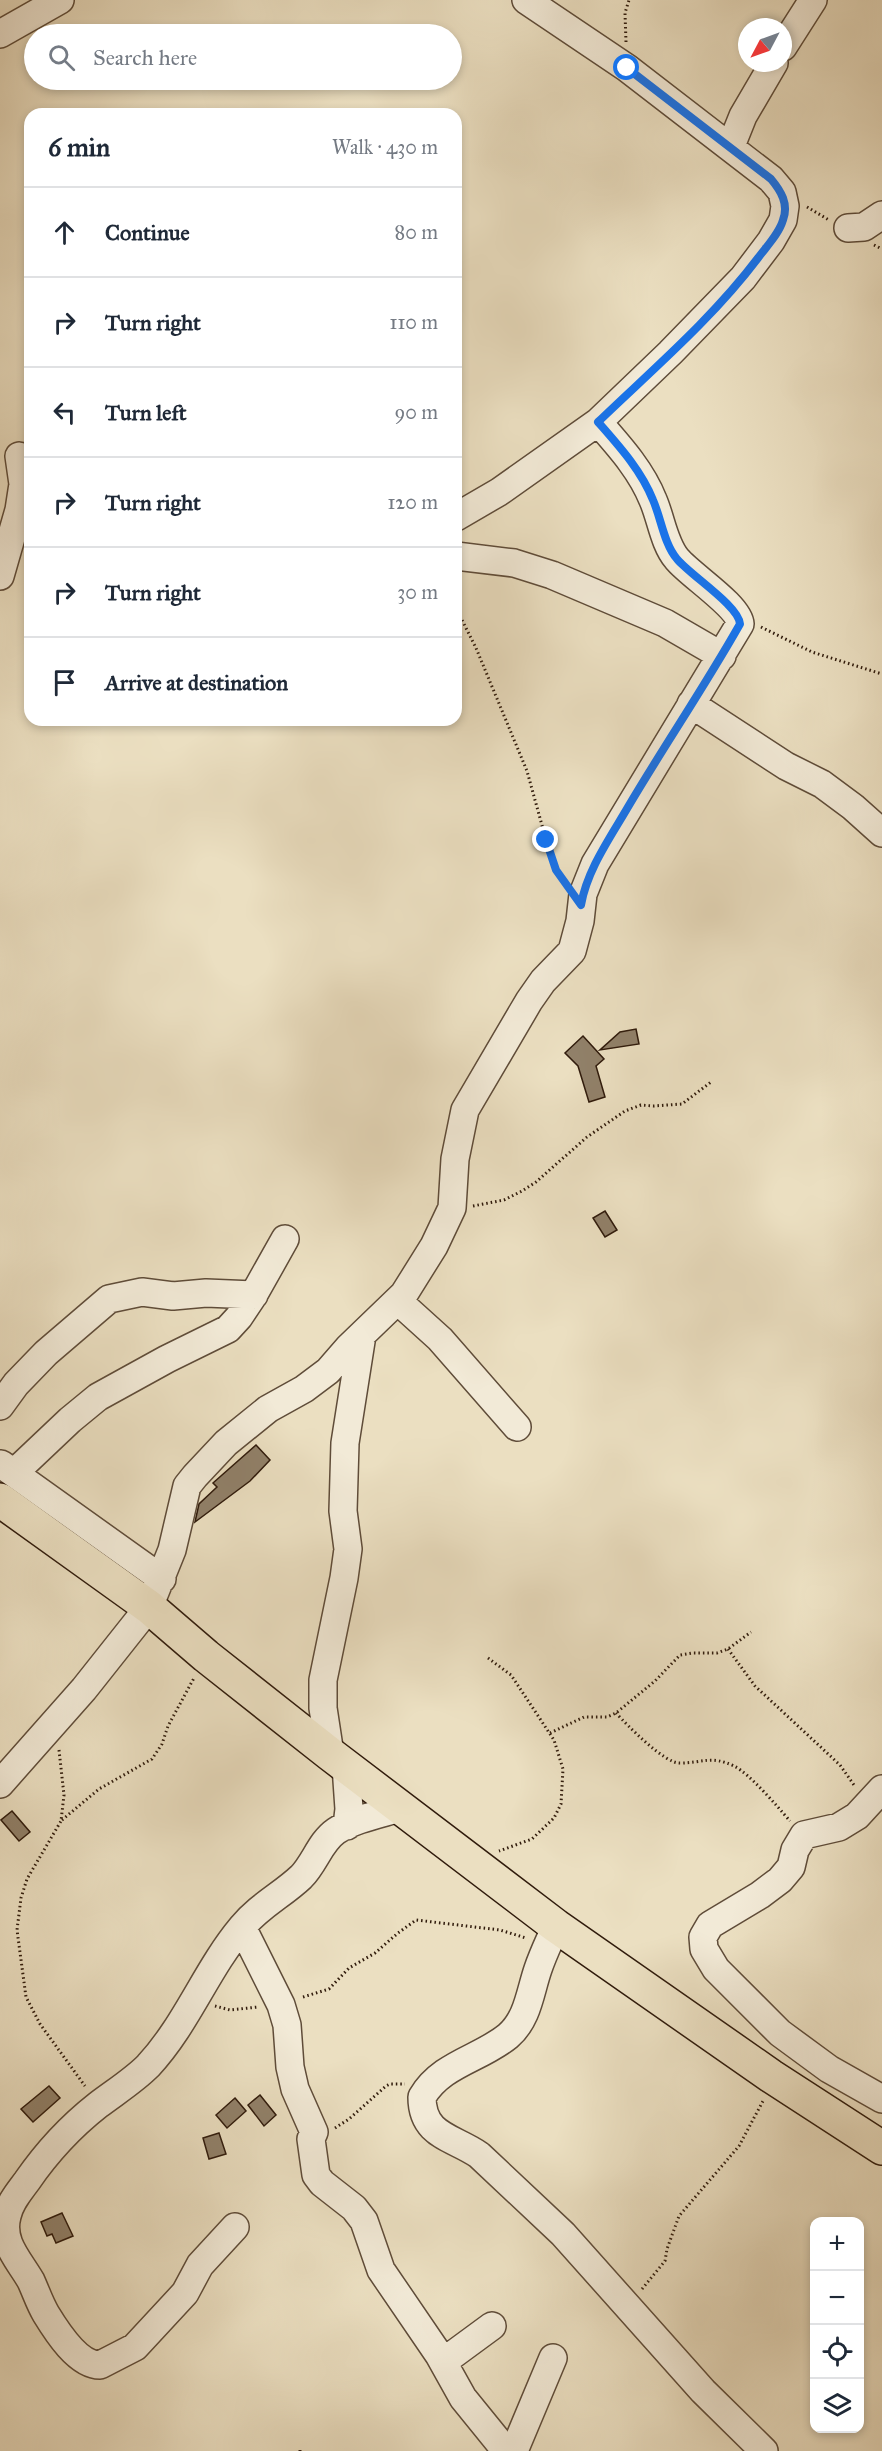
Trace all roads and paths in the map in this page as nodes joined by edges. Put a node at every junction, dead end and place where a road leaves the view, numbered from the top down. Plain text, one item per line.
1 (60, 0) edge
2 (526, 0) edge
3 (628, 0) edge
4 (813, 0) edge
5 (792, 33) edge
6 (0, 34) edge
7 (627, 68) junction
8 (769, 72) edge
9 (730, 146) junction
10 (882, 215) edge
11 (848, 228) dead end
12 (598, 422) junction
13 (16, 455) edge
14 (462, 514) edge
15 (462, 557) edge
16 (0, 576) edge
17 (462, 620) edge
18 (731, 638) junction
19 (882, 674) edge
20 (691, 704) junction
21 (882, 833) edge
22 (581, 905) junction
23 (711, 1082) dead end
24 (452, 1208) junction
25 (285, 1239) dead end
26 (254, 1295) junction
27 (398, 1301) junction
28 (362, 1335) junction
29 (0, 1406) edge
30 (517, 1427) dead end
31 (5, 1479) edge
32 (155, 1593) junction
33 (751, 1632) dead end
34 (728, 1649) junction
35 (206, 1656) junction
36 (488, 1658) dead end
37 (616, 1713) junction
38 (53, 1725) junction
39 (549, 1733) junction
40 (338, 1760) junction
41 (0, 1784) edge
42 (873, 1799) edge
43 (400, 1808) junction
44 (61, 1821) junction
45 (347, 1826) junction
46 (804, 1835) junction
47 (468, 1859) junction
48 (242, 1927) junction
49 (552, 1935) junction
50 (194, 2002) junction
51 (281, 2005) junction
52 (771, 2076) junction
53 (430, 2085) junction
54 (882, 2099) edge
55 (99, 2104) junction
56 (311, 2139) junction
57 (882, 2148) edge
58 (9, 2189) edge
59 (235, 2227) dead end
60 (625, 2303) junction
61 (492, 2326) dead end
62 (553, 2358) dead end
63 (443, 2362) junction
64 (506, 2451) edge
65 (514, 2451) edge
66 (764, 2451) edge

1 - 6 street
2 - 7 street
3 - 7 path
4 - 5 street
7 - 9 street
8 - 9 street
9 - 12 street
10 - 11 street
12 - 14 street
12 - 18 street
13 - 16 street
15 - 18 street
17 - 22 path
18 - 19 path
18 - 20 street
20 - 21 street
20 - 22 street
22 - 24 street
23 - 24 path
24 - 27 street
25 - 26 street
26 - 29 street
26 - 31 street
27 - 28 street
27 - 30 street
28 - 32 street
28 - 40 street
31 - 32 main road
32 - 35 main road
32 - 38 street
33 - 34 path
34 - 37 path
34 - 42 path
35 - 40 main road
35 - 44 path
36 - 39 path
37 - 39 path
37 - 46 path
38 - 41 street
38 - 44 path
39 - 47 path
40 - 43 main road
40 - 45 street
42 - 46 street
43 - 45 street
43 - 47 main road
44 - 55 path
45 - 48 street
46 - 54 street
47 - 49 main road
48 - 50 street
48 - 51 street
49 - 51 path
49 - 52 main road
49 - 53 street
50 - 51 path
50 - 55 street
51 - 56 street
52 - 57 main road
52 - 60 path
53 - 56 path
53 - 60 street
55 - 58 street
56 - 63 street
58 - 59 street
60 - 66 street
61 - 63 street
62 - 65 street
63 - 64 street

